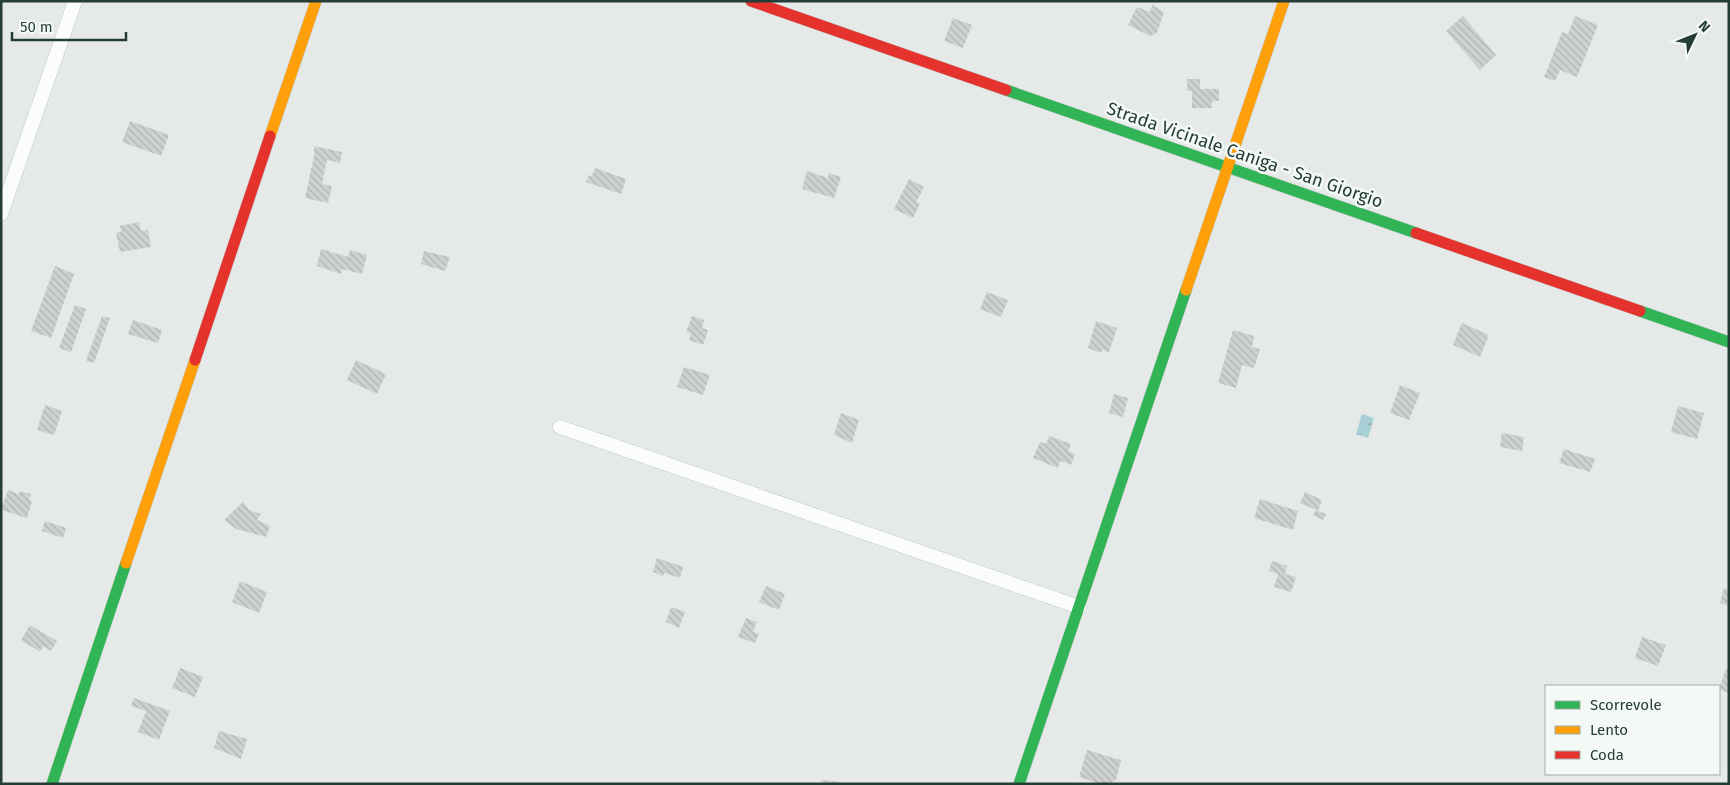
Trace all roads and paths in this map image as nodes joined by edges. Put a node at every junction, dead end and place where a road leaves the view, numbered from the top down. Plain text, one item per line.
1 (75, 1) edge
2 (316, 1) edge
3 (751, 1) edge
4 (1284, 1) edge
5 (1227, 168) junction
6 (1, 214) edge
7 (1729, 342) edge
8 (560, 427) dead end
9 (1079, 608) junction
10 (52, 784) edge
11 (1020, 784) edge

1 - 6 street
2 - 10 street
3 - 5 street, Strada Vicinale Caniga - San Giorgio
4 - 5 street
5 - 7 street, Strada Vicinale Caniga - San Giorgio
5 - 9 street
8 - 9 street
9 - 11 street

